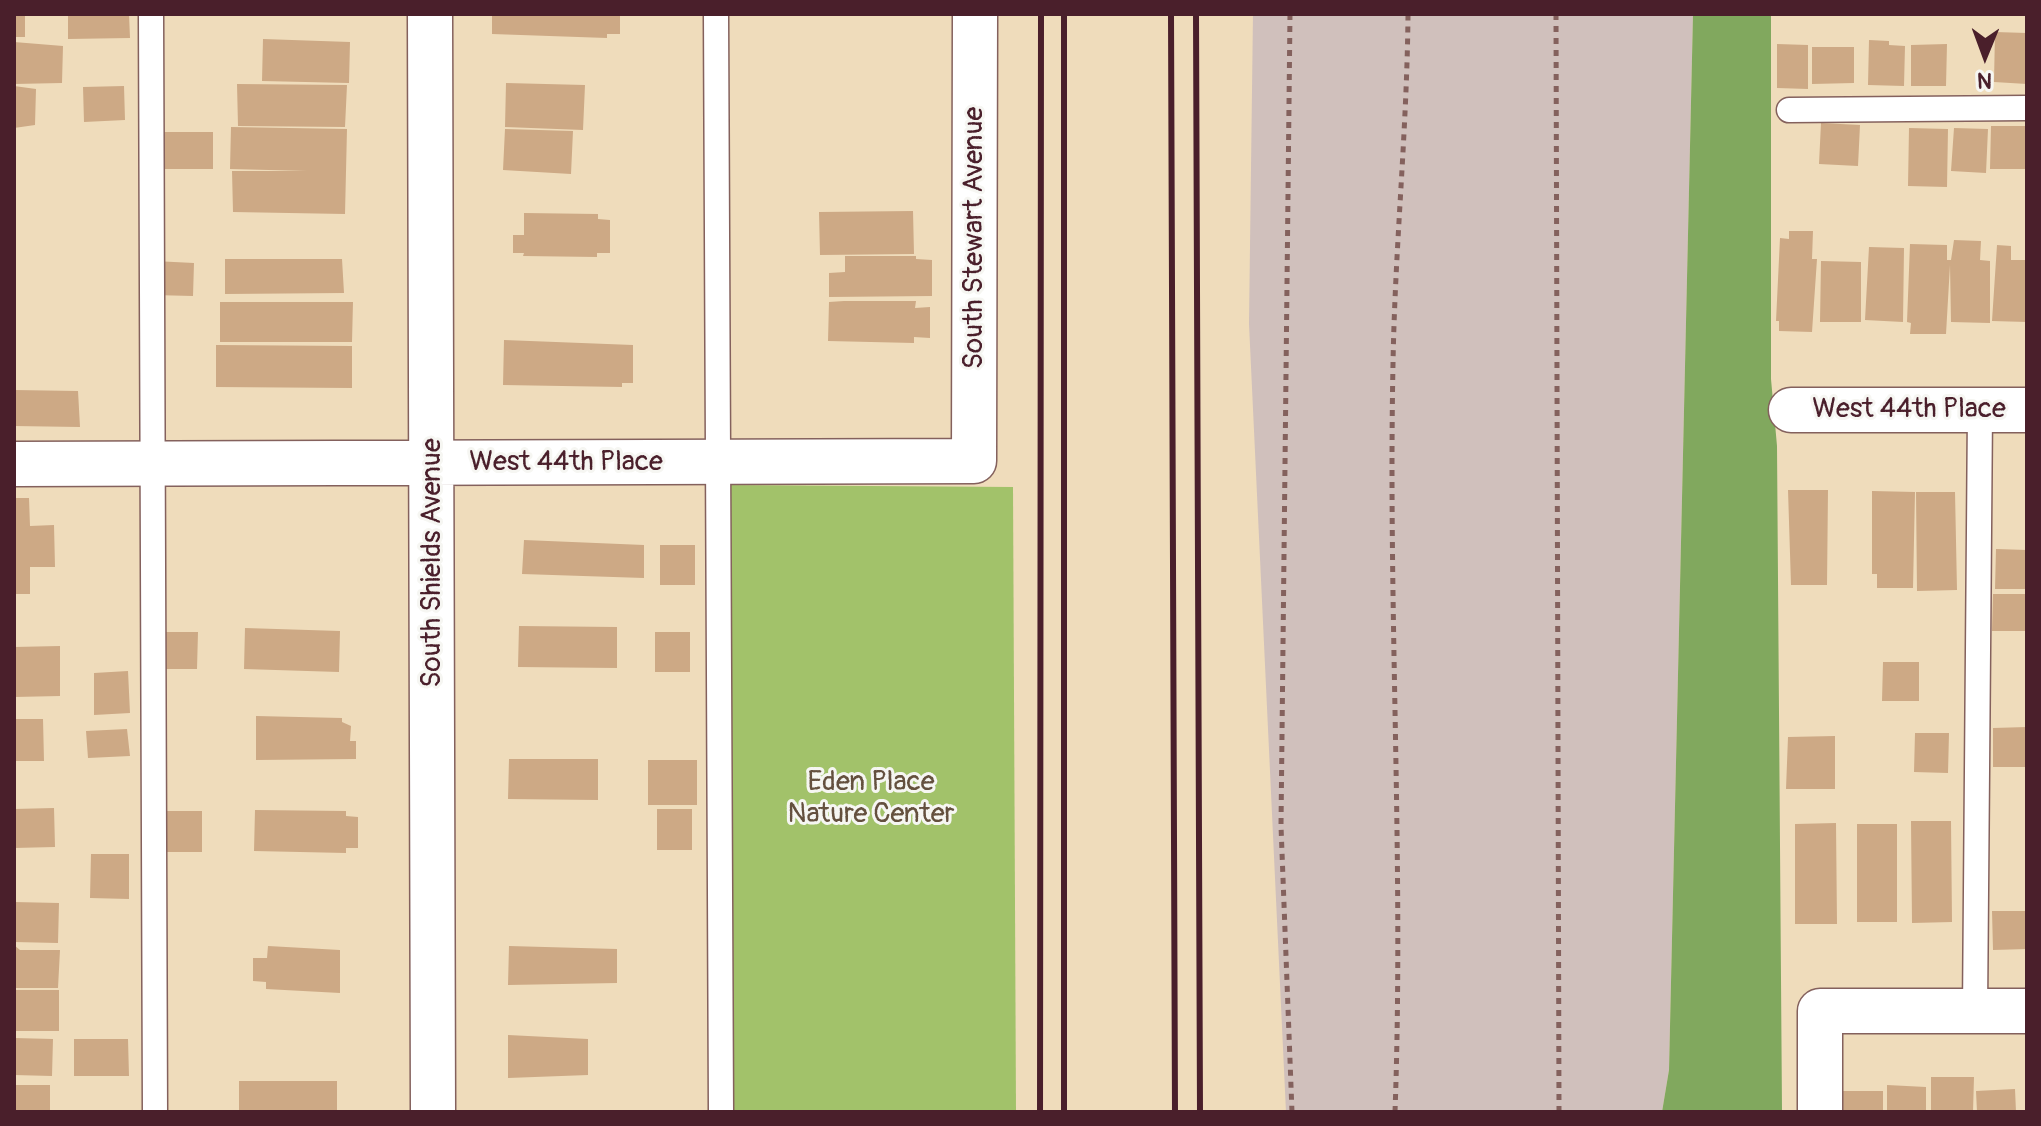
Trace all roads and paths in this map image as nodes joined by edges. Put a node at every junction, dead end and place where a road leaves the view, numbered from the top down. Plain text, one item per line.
1 (151, 14) edge
2 (430, 14) edge
3 (716, 14) edge
4 (975, 14) edge
5 (1290, 14) edge
6 (1408, 14) edge
7 (1556, 14) edge
8 (2027, 108) edge
9 (1789, 110) dead end
10 (1791, 410) dead end
11 (1980, 410) junction
12 (2027, 410) edge
13 (974, 461) joint
14 (718, 462) junction
15 (433, 463) junction
16 (14, 464) edge
17 (153, 464) junction
18 (1975, 1011) junction
19 (2027, 1011) edge
20 (155, 1112) edge
21 (433, 1112) edge
22 (721, 1112) edge
23 (1292, 1112) edge
24 (1395, 1112) edge
25 (1559, 1112) edge
26 (1820, 1112) edge

1 - 17 lane
2 - 15 street, South Shields Avenue
3 - 14 lane
4 - 13 street, South Stewart Avenue
5 - 23 path
6 - 24 path
7 - 25 path
8 - 9 lane
10 - 11 street, West 44th Place
11 - 12 street, West 44th Place
11 - 18 lane
13 - 14 street, West 44th Place
14 - 15 street, West 44th Place
14 - 22 lane
15 - 17 street, West 44th Place
15 - 21 street, South Shields Avenue
16 - 17 street, West 44th Place
17 - 20 lane
18 - 19 street
18 - 26 street

